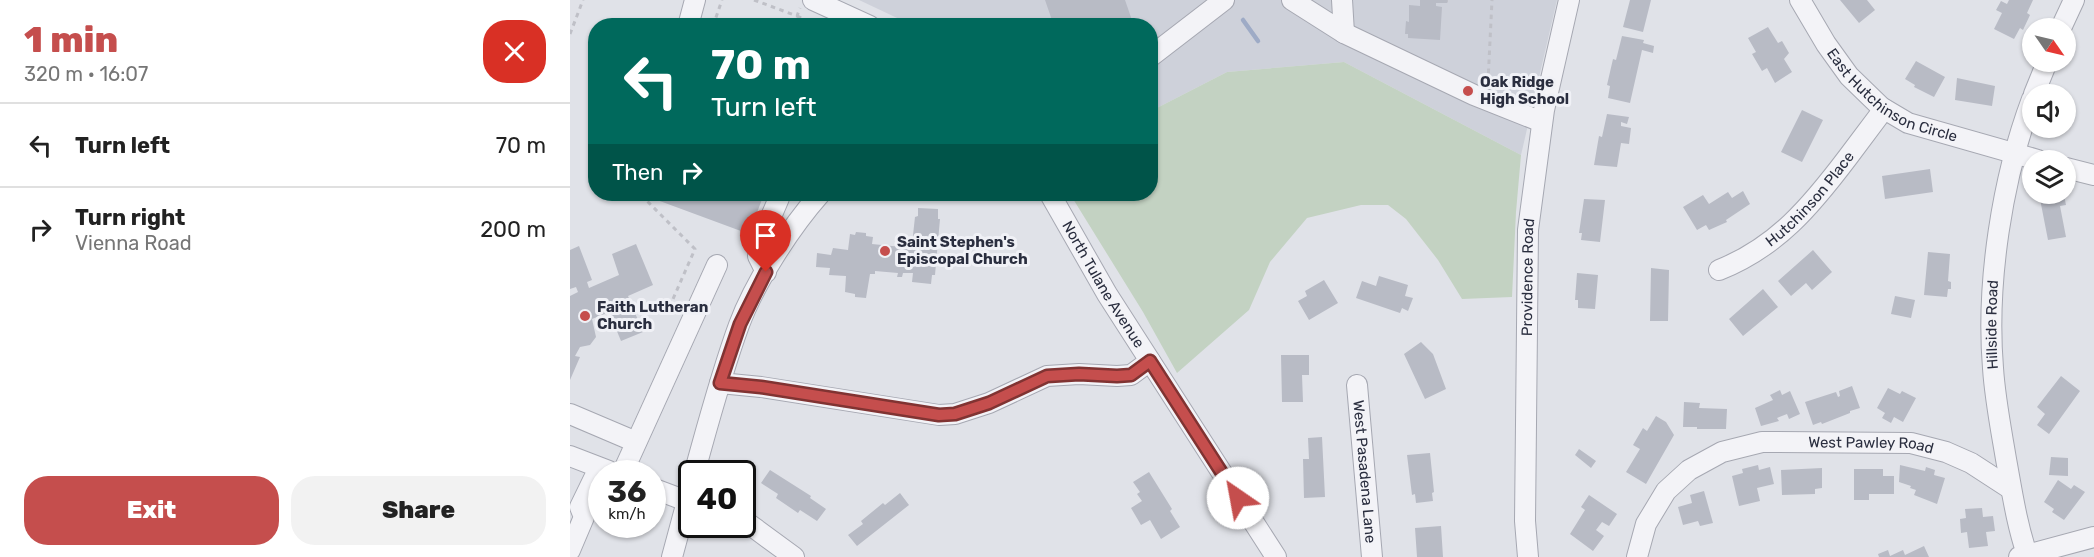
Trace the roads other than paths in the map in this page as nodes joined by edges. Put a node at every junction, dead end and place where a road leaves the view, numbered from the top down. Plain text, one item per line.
1 (695, 0) edge
2 (813, 0) edge
3 (1224, 0) edge
4 (1292, 0) edge
5 (1342, 0) edge
6 (1569, 0) edge
7 (1800, 0) edge
8 (2073, 0) edge
9 (690, 18) edge
10 (849, 18) edge
11 (2065, 18) edge
12 (1344, 33) junction
13 (1158, 51) edge
14 (1884, 109) junction
15 (1542, 122) junction
16 (2022, 130) edge
17 (2014, 154) junction
18 (2022, 156) edge
19 (2076, 170) edge
20 (2094, 175) edge
21 (778, 201) edge
22 (814, 201) edge
23 (1054, 201) edge
24 (717, 265) dead end
25 (1719, 270) dead end
26 (766, 272) junction
27 (1150, 361) junction
28 (720, 383) junction
29 (1357, 385) dead end
30 (570, 414) edge
31 (636, 442) junction
32 (570, 456) edge
33 (628, 460) edge
34 (698, 460) edge
35 (588, 463) edge
36 (2011, 489) junction
37 (588, 492) edge
38 (575, 506) edge
39 (756, 529) edge
40 (678, 537) edge
41 (2094, 537) edge
42 (570, 550) edge
43 (2025, 556) edge
44 (672, 557) edge
45 (794, 557) edge
46 (1276, 557) edge
47 (1372, 557) edge
48 (1528, 557) edge
49 (1637, 557) edge

1 - 9 street
2 - 10 street
3 - 13 street
4 - 12 street
5 - 12 street
6 - 15 street, Providence Road
7 - 14 street, East Hutchinson Circle
8 - 11 street
12 - 15 street
14 - 17 street, East Hutchinson Circle
14 - 25 street, Hutchinson Place
15 - 48 street, Providence Road
16 - 17 street, Hillside Road
17 - 18 street, East Hutchinson Circle
17 - 36 street, Hillside Road
19 - 20 street
21 - 26 street
22 - 26 street
23 - 27 street, North Tulane Avenue
24 - 31 street
26 - 28 street
27 - 28 street
27 - 46 street, North Tulane Avenue
28 - 34 street
29 - 47 street, West Pasadena Lane
30 - 31 street
31 - 33 street
32 - 35 street
36 - 43 street, Hillside Road
36 - 49 street, West Pawley Road
37 - 38 street
38 - 42 street
39 - 45 street
40 - 44 street
41 - 43 street

